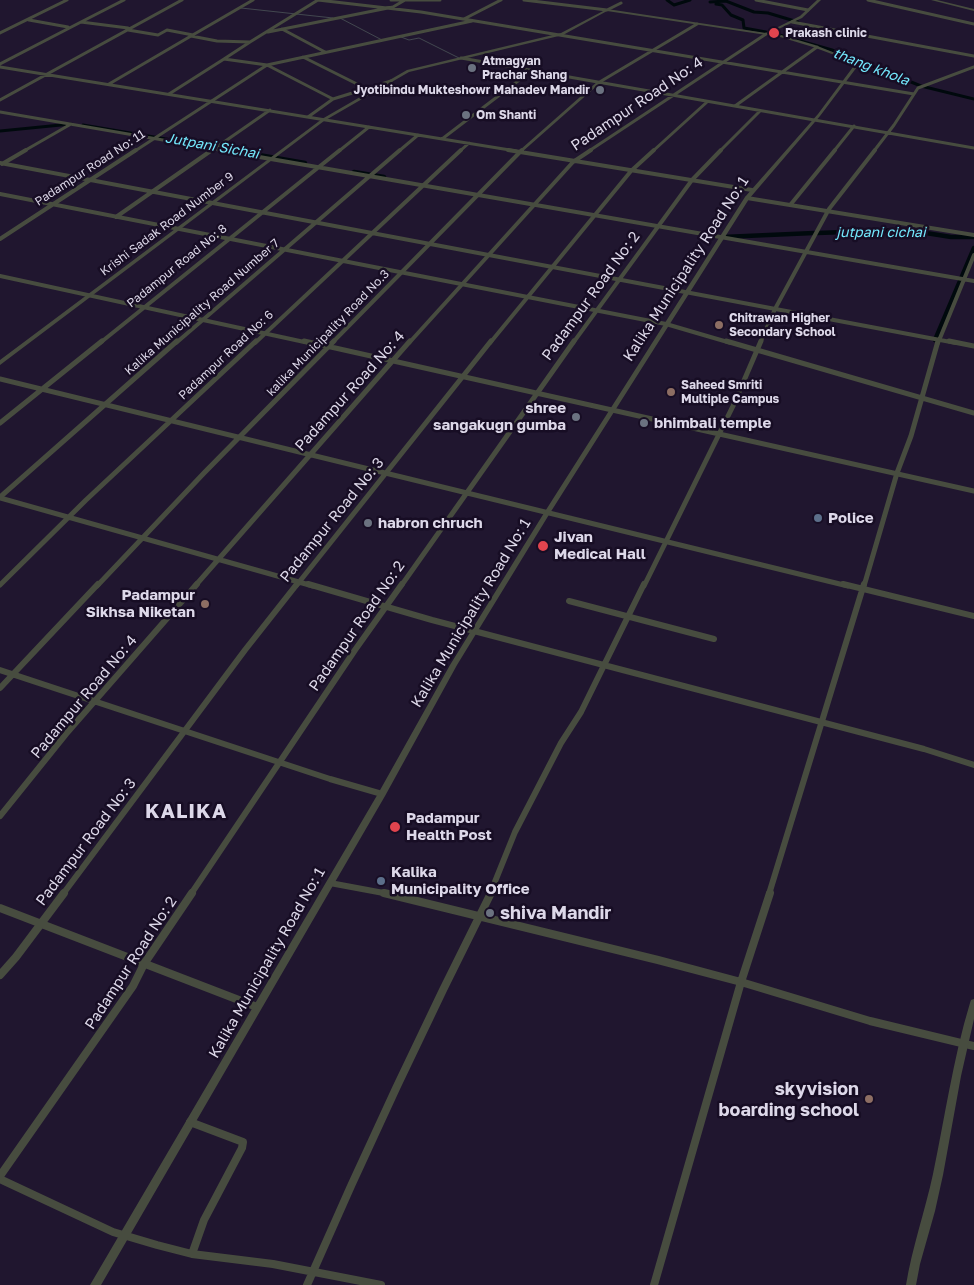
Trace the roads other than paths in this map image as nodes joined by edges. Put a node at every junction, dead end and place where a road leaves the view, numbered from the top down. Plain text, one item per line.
1 (68, 0) edge
2 (124, 0) edge
3 (182, 0) edge
4 (252, 0) edge
5 (318, 0) edge
6 (391, 0) edge
7 (405, 0) edge
8 (440, 0) edge
9 (501, 0) edge
10 (524, 0) edge
11 (756, 0) edge
12 (819, 0) edge
13 (868, 0) edge
14 (933, 0) edge
15 (621, 3) dead end
16 (393, 7) junction
17 (607, 10) junction
18 (808, 10) junction
19 (974, 10) edge
20 (464, 19) junction
21 (29, 20) junction
22 (473, 21) junction
23 (795, 21) junction
24 (81, 22) junction
25 (697, 24) junction
26 (974, 24) edge
27 (0, 27) edge
28 (71, 27) junction
29 (9, 28) junction
30 (128, 30) junction
31 (282, 30) junction
32 (268, 32) junction
33 (0, 33) edge
34 (766, 34) junction
35 (559, 35) junction
36 (192, 36) junction
37 (250, 42) junction
38 (816, 48) junction
39 (653, 50) junction
40 (324, 52) junction
41 (974, 56) edge
42 (303, 57) junction
43 (224, 59) junction
44 (460, 59) junction
45 (724, 62) junction
46 (0, 65) edge
47 (267, 65) junction
48 (974, 67) edge
49 (531, 71) junction
50 (782, 72) junction
51 (48, 74) junction
52 (391, 81) junction
53 (845, 82) junction
54 (598, 83) junction
55 (109, 84) junction
56 (365, 88) junction
57 (168, 94) junction
58 (914, 94) junction
59 (673, 96) junction
60 (333, 99) junction
61 (0, 100) edge
62 (212, 101) junction
63 (708, 102) junction
64 (735, 106) junction
65 (270, 110) junction
66 (760, 111) junction
67 (0, 112) edge
68 (308, 117) junction
69 (323, 120) junction
70 (814, 120) junction
71 (71, 124) junction
72 (854, 126) junction
73 (369, 127) junction
74 (888, 132) junction
75 (418, 135) junction
76 (155, 138) junction
77 (442, 139) junction
78 (470, 143) junction
79 (974, 148) edge
80 (214, 149) junction
81 (522, 152) junction
82 (269, 159) junction
83 (576, 160) junction
84 (1, 164) edge
85 (317, 167) junction
86 (633, 170) junction
87 (370, 176) junction
88 (89, 180) junction
89 (692, 180) junction
90 (423, 186) junction
91 (752, 190) junction
92 (153, 192) junction
93 (0, 194) edge
94 (478, 195) junction
95 (747, 198) junction
96 (210, 203) junction
97 (52, 204) junction
98 (791, 204) junction
99 (533, 205) junction
100 (828, 211) junction
101 (259, 213) junction
102 (595, 216) junction
103 (116, 217) junction
104 (314, 223) junction
105 (657, 226) junction
106 (176, 228) junction
107 (371, 233) junction
108 (974, 235) edge
109 (228, 238) junction
110 (720, 238) junction
111 (0, 239) edge
112 (429, 244) junction
113 (284, 249) junction
114 (806, 252) junction
115 (488, 254) junction
116 (974, 255) edge
117 (342, 260) junction
118 (552, 267) junction
119 (400, 272) junction
120 (0, 276) edge
121 (618, 279) junction
122 (964, 279) junction
123 (974, 281) edge
124 (461, 284) junction
125 (686, 293) junction
126 (89, 295) junction
127 (527, 297) junction
128 (143, 307) junction
129 (775, 309) junction
130 (595, 311) junction
131 (203, 319) junction
132 (666, 324) junction
133 (264, 333) junction
134 (937, 339) junction
135 (974, 346) edge
136 (329, 347) junction
137 (756, 351) junction
138 (392, 362) junction
139 (0, 364) edge
140 (463, 377) junction
141 (0, 379) edge
142 (43, 388) junction
143 (536, 393) junction
144 (921, 399) junction
145 (105, 405) junction
146 (611, 411) junction
147 (974, 413) edge
148 (173, 419) junction
149 (0, 423) edge
150 (719, 435) junction
151 (240, 437) junction
152 (310, 454) junction
153 (897, 473) junction
154 (385, 474) junction
155 (974, 490) edge
156 (464, 494) junction
157 (0, 497) edge
158 (547, 513) junction
159 (70, 517) junction
160 (144, 537) junction
161 (667, 541) junction
162 (219, 558) junction
163 (298, 582) junction
164 (0, 585) edge
165 (862, 588) junction
166 (570, 601) dead end
167 (386, 607) junction
168 (628, 616) junction
169 (974, 616) edge
170 (475, 631) junction
171 (714, 639) dead end
172 (604, 665) junction
173 (0, 670) edge
174 (12, 675) junction
175 (0, 688) edge
176 (95, 701) junction
177 (820, 724) junction
178 (186, 730) junction
179 (279, 761) junction
180 (974, 765) edge
181 (382, 794) junction
182 (0, 816) edge
183 (330, 883) junction
184 (0, 908) edge
185 (480, 915) junction
186 (40, 924) junction
187 (144, 964) junction
188 (0, 975) edge
189 (741, 982) junction
190 (974, 1003) edge
191 (258, 1007) junction
192 (969, 1045) edge
193 (190, 1122) junction
194 (0, 1178) edge
195 (125, 1235) junction
196 (192, 1254) junction
197 (314, 1272) junction
198 (95, 1285) edge
199 (307, 1285) edge
200 (381, 1285) edge
201 (654, 1285) edge
202 (911, 1285) edge

1 - 21 street
2 - 24 street
3 - 30 street
4 - 36 street
5 - 16 street
5 - 32 street
6 - 7 street
7 - 8 street
7 - 16 street
9 - 20 street
10 - 17 street
11 - 18 street
12 - 18 street
13 - 26 street
14 - 19 street
15 - 17 street
16 - 20 street
16 - 31 street
17 - 25 street, Kalika Municipality Road No: 1
17 - 35 street
18 - 23 street
20 - 22 street
21 - 28 street
21 - 29 street
22 - 35 street
22 - 40 street
23 - 34 street
23 - 41 street
24 - 28 street
24 - 30 street
25 - 34 street, Kalika Municipality Road No: 1
25 - 39 street, kalika Municipality Road No.3
27 - 29 street
28 - 46 street
29 - 33 street
30 - 36 street
30 - 51 street
31 - 32 street
31 - 40 street
32 - 37 street
34 - 38 street, Kalika Municipality Road No: 1
34 - 45 street, Padampur Road No: 4
35 - 39 street
35 - 44 street, Krishi Sadak Road Number 9
36 - 37 street
36 - 55 street
37 - 43 street
38 - 50 street
38 - 53 street, Kalika Municipality Road No: 1
39 - 45 street
39 - 54 street, kalika Municipality Road No.3
40 - 42 street
42 - 47 street
42 - 56 street
43 - 47 street
43 - 57 street
44 - 49 street
44 - 52 street, Krishi Sadak Road Number 9
45 - 50 street
45 - 59 street, Padampur Road No: 4
46 - 51 street
47 - 60 street
47 - 62 street, Padampur Road No: 11
48 - 58 street
49 - 54 street
49 - 77 street
50 - 53 street
50 - 64 street
51 - 55 street
51 - 61 street
52 - 56 street
52 - 69 street, Krishi Sadak Road Number 9
53 - 58 street
53 - 70 street, Kalika Municipality Road No: 1
54 - 59 street
54 - 81 street, kalika Municipality Road No.3
55 - 57 street
56 - 60 street
57 - 62 street
58 - 74 street
59 - 63 street
59 - 83 street, Padampur Road No: 4
60 - 68 street
62 - 65 street
62 - 76 street, Padampur Road No: 11
63 - 64 street
63 - 86 street, Padampur Road No: 3
64 - 66 street
65 - 68 street
65 - 80 street
66 - 70 street
66 - 89 street, Padampur Road No: 2
67 - 71 street
68 - 69 street
69 - 73 street
69 - 82 street, Krishi Sadak Road Number 9
70 - 72 street
70 - 91 street, Kalika Municipality Road No: 1
71 - 76 street
71 - 84 street
72 - 74 street
72 - 98 street
73 - 75 street
73 - 85 street, Padampur Road No: 8
74 - 79 street
74 - 100 street
75 - 77 street
75 - 87 street, Kalika Municipality Road Number 7
76 - 80 street
76 - 88 street, Padampur Road No: 11
77 - 78 street
78 - 81 street
78 - 90 street, Padampur Road No: 6
80 - 82 street
80 - 92 street
81 - 83 street
81 - 94 street, kalika Municipality Road No.3
82 - 85 street
82 - 96 street, Krishi Sadak Road Number 9
83 - 86 street
83 - 99 street, Padampur Road No: 4
84 - 88 street
85 - 87 street
85 - 101 street, Padampur Road No: 8
86 - 89 street
86 - 102 street, Padampur Road No: 3
87 - 90 street
87 - 104 street, Kalika Municipality Road Number 7
88 - 92 street
88 - 97 street, Padampur Road No: 11
89 - 91 street
89 - 105 street, Padampur Road No: 2
90 - 94 street
90 - 107 street, Padampur Road No: 6
91 - 95 street, Kalika Municipality Road No: 1
92 - 96 street
92 - 103 street
93 - 97 street
94 - 99 street
94 - 112 street, kalika Municipality Road No.3
95 - 98 street
95 - 110 street, Kalika Municipality Road No: 1
96 - 101 street
96 - 106 street, Krishi Sadak Road Number 9
97 - 103 street
97 - 111 street, Padampur Road No: 11
98 - 100 street
99 - 102 street
99 - 115 street, Padampur Road No: 4
100 - 108 street
100 - 114 street
101 - 104 street
101 - 109 street, Padampur Road No: 8
102 - 105 street
102 - 118 street, Padampur Road No: 3
103 - 106 street
104 - 107 street
104 - 113 street, Kalika Municipality Road Number 7
105 - 110 street
105 - 121 street, Padampur Road No: 2
106 - 109 street
106 - 126 street, Krishi Sadak Road Number 9
107 - 112 street
107 - 117 street, Padampur Road No: 6
109 - 113 street
109 - 128 street, Padampur Road No: 8
110 - 114 street
110 - 125 street, Kalika Municipality Road No: 1
112 - 115 street
112 - 119 street, kalika Municipality Road No.3
113 - 117 street
113 - 131 street, Kalika Municipality Road Number 7
114 - 122 street
114 - 129 street
115 - 118 street
115 - 124 street, Padampur Road No: 4
116 - 122 street
117 - 119 street
117 - 133 street, Padampur Road No: 6
118 - 121 street
118 - 127 street, Padampur Road No: 3
119 - 124 street
119 - 136 street, kalika Municipality Road No.3
120 - 126 street
121 - 125 street
121 - 130 street, Padampur Road No: 2
122 - 123 street
122 - 134 street
124 - 127 street
124 - 138 street, Padampur Road No: 4
125 - 129 street
125 - 132 street, Kalika Municipality Road No: 1
126 - 128 street
126 - 139 street, Krishi Sadak Road Number 9
127 - 130 street
127 - 140 street, Padampur Road No: 3
128 - 131 street
128 - 142 street, Padampur Road No: 8
129 - 134 street
129 - 137 street
130 - 132 street
130 - 143 street, Padampur Road No: 2
131 - 133 street
131 - 145 street, Kalika Municipality Road Number 7
132 - 137 street
132 - 146 street, Kalika Municipality Road No: 1
133 - 136 street
133 - 148 street, Padampur Road No: 6
134 - 135 street
134 - 144 street
136 - 138 street
136 - 151 street, kalika Municipality Road No.3
137 - 144 street
137 - 150 street
138 - 140 street
138 - 152 street, Padampur Road No: 4
140 - 143 street
140 - 154 street, Padampur Road No: 3
141 - 142 street
142 - 145 street
142 - 149 street, Padampur Road No: 8
143 - 146 street
143 - 156 street, Padampur Road No: 2
144 - 147 street
144 - 153 street
145 - 148 street
145 - 157 street, Kalika Municipality Road Number 7
146 - 150 street
146 - 158 street, Kalika Municipality Road No: 1
148 - 151 street
148 - 159 street, Padampur Road No: 6
150 - 153 street
150 - 161 street
151 - 152 street
151 - 160 street, kalika Municipality Road No.3
152 - 154 street
152 - 162 street, Padampur Road No: 4
153 - 155 street
153 - 165 street
154 - 156 street
154 - 163 street, Padampur Road No: 3
156 - 158 street
156 - 167 street, Padampur Road No: 2
157 - 159 street
158 - 161 street
158 - 170 street, Kalika Municipality Road No: 1
159 - 160 street
159 - 164 street, Padampur Road No: 6
160 - 162 street
160 - 174 street, kalika Municipality Road No.3
161 - 165 street
161 - 168 street
162 - 163 street
162 - 176 street, Padampur Road No: 4
163 - 167 street
163 - 178 street, Padampur Road No: 3
165 - 169 street
165 - 177 street
166 - 168 street
167 - 170 street
167 - 179 street, Padampur Road No: 2
168 - 171 street
168 - 172 street
170 - 172 street
170 - 181 street, Kalika Municipality Road No: 1
172 - 177 street
172 - 185 street
173 - 174 street
174 - 175 street, kalika Municipality Road No.3
174 - 176 street
176 - 178 street
176 - 182 street, Padampur Road No: 4
177 - 180 street
177 - 189 street
178 - 179 street
178 - 186 street, Padampur Road No: 3
179 - 181 street
179 - 187 street, Padampur Road No: 2
181 - 183 street, Kalika Municipality Road No: 1
183 - 185 street
183 - 191 street, Kalika Municipality Road No: 1
184 - 186 street
185 - 189 street
185 - 197 street
186 - 187 street
186 - 188 street, Padampur Road No: 3
187 - 191 street
187 - 194 street, Padampur Road No: 2
189 - 192 street
189 - 201 street
190 - 192 street
191 - 193 street, Kalika Municipality Road No: 1
192 - 202 street
193 - 195 street, Kalika Municipality Road No: 1
193 - 196 street
194 - 195 street
195 - 196 street
195 - 198 street, Kalika Municipality Road No: 1
196 - 197 street
197 - 199 street
197 - 200 street

